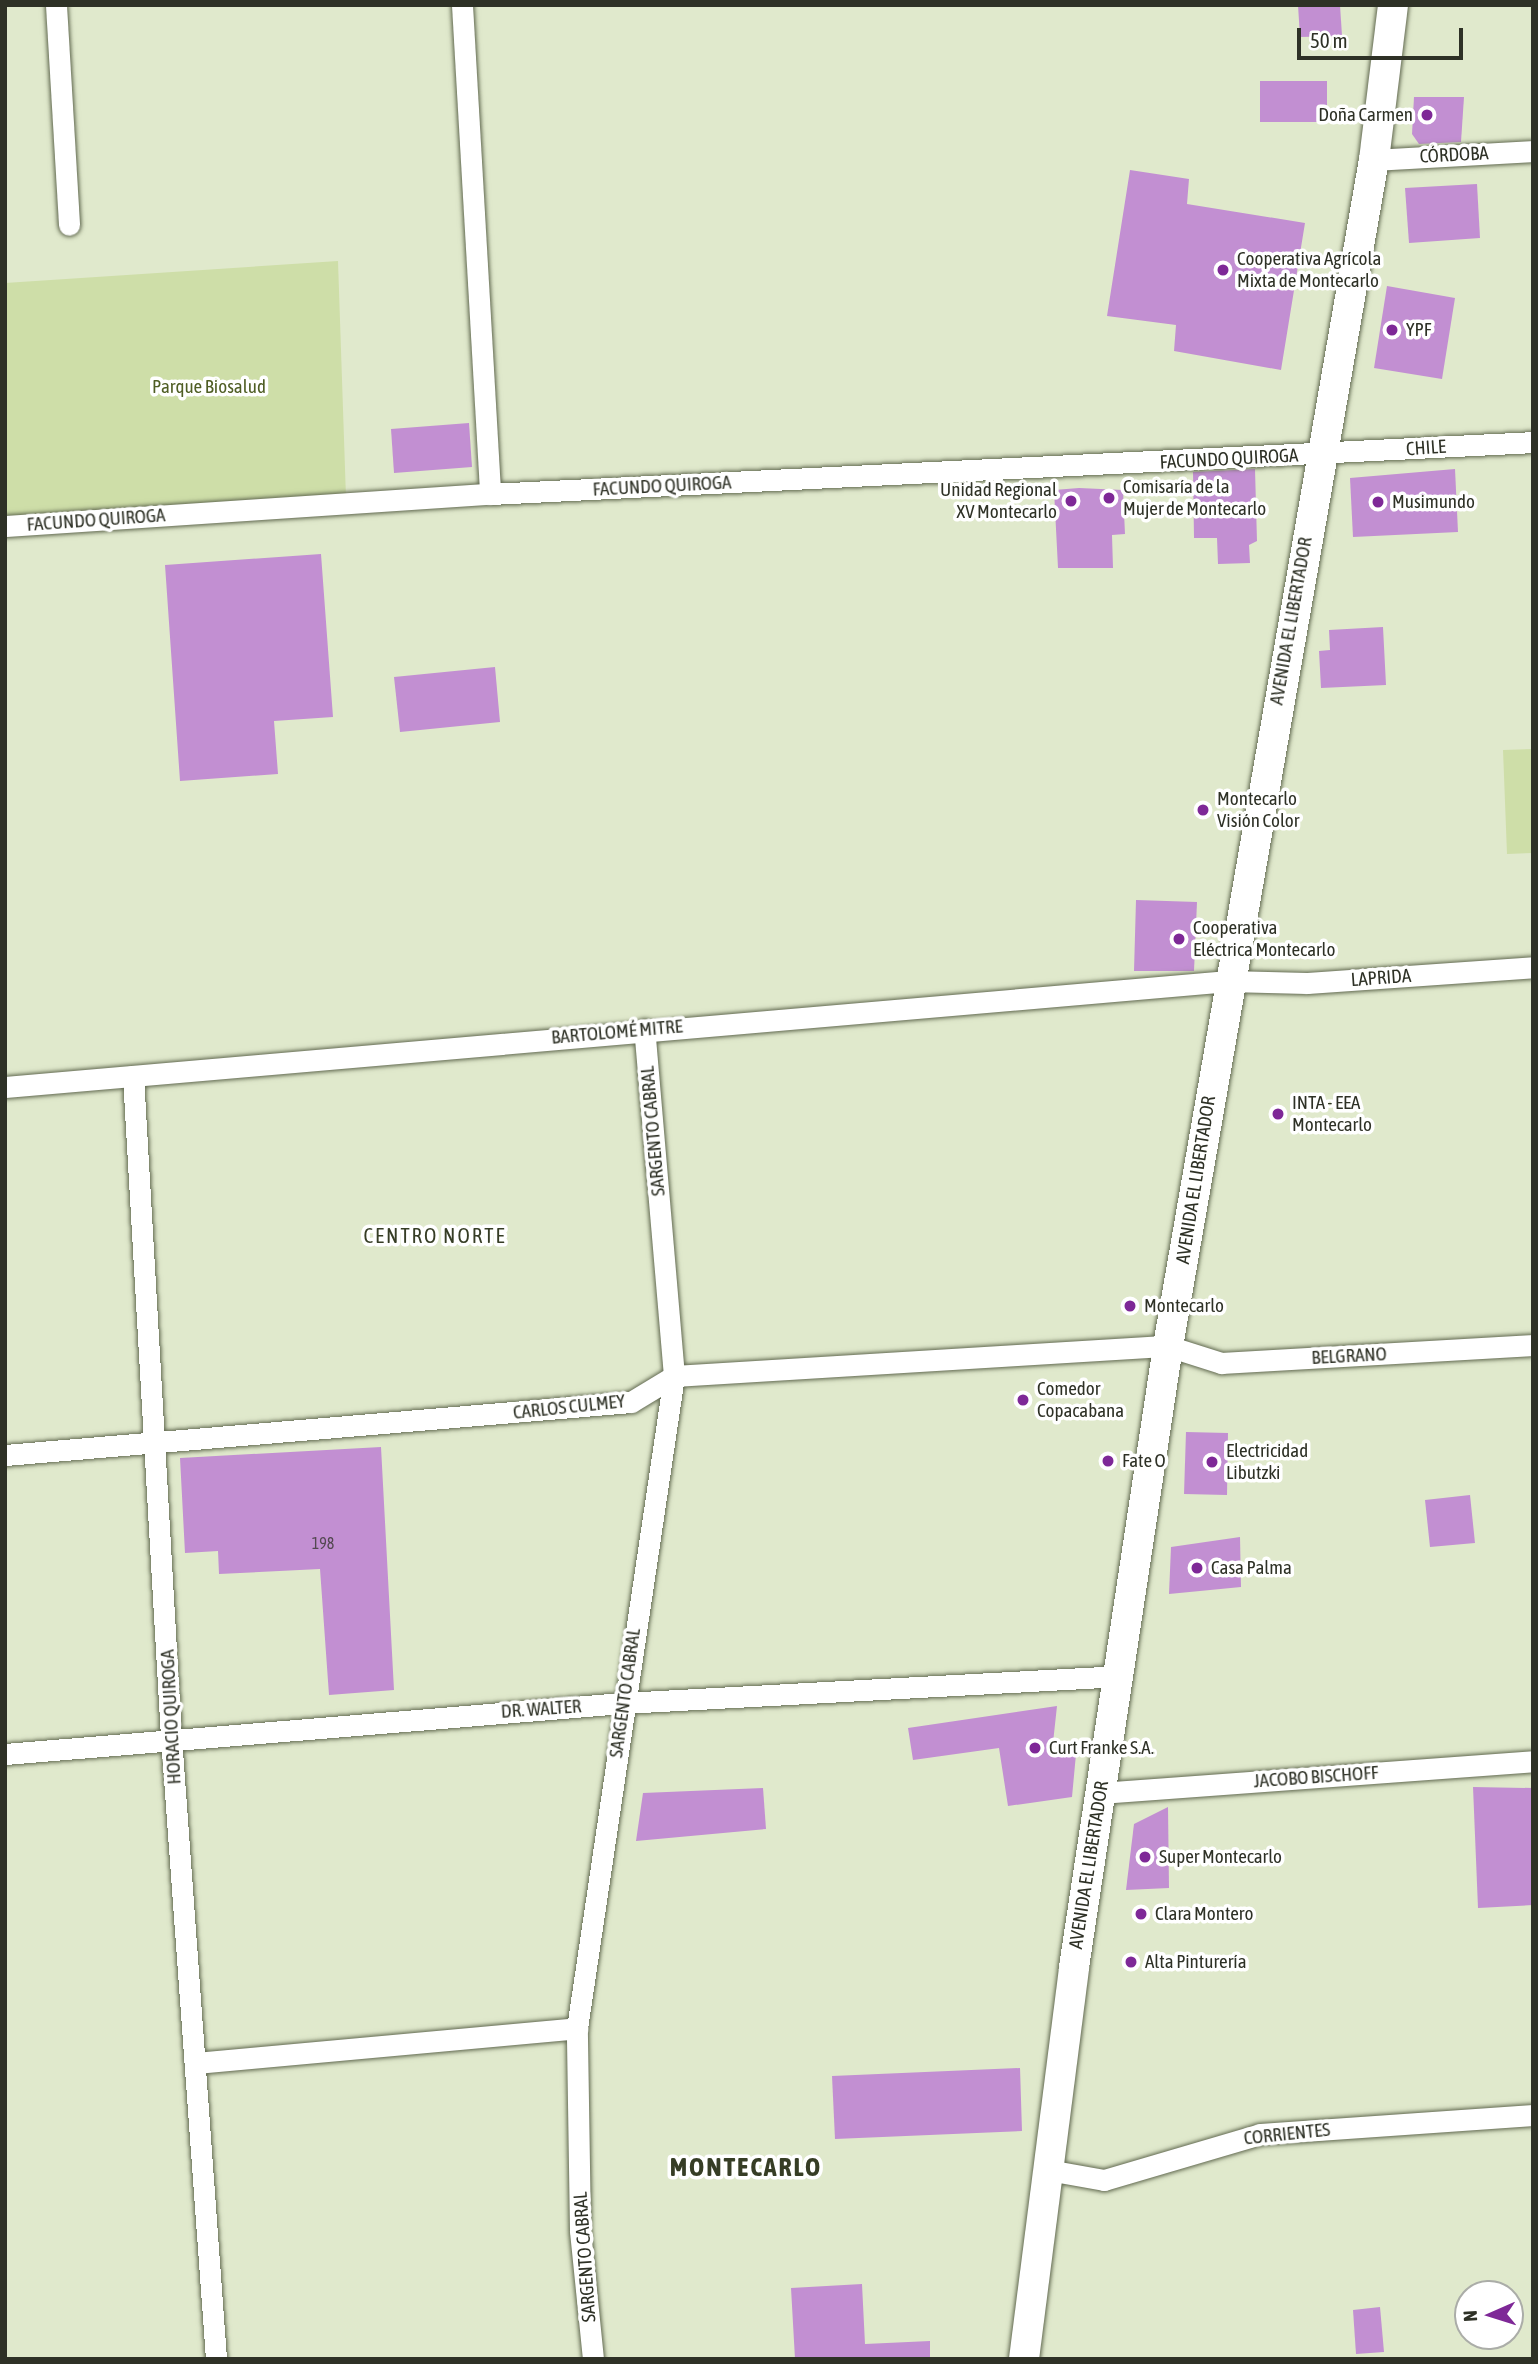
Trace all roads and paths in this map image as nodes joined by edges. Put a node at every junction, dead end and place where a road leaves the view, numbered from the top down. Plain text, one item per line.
1 (56, 5) edge
2 (462, 5) edge
3 (1392, 5) edge
4 (1533, 151) edge
5 (1374, 160) junction
6 (69, 225) dead end
7 (1533, 442) edge
8 (1320, 455) junction
9 (490, 494) junction
10 (5, 526) edge
11 (1533, 967) edge
12 (1228, 981) junction
13 (644, 1029) junction
14 (133, 1076) junction
15 (5, 1087) edge
16 (1533, 1345) edge
17 (1168, 1346) junction
18 (674, 1376) junction
19 (156, 1445) junction
20 (5, 1455) edge
21 (1120, 1675) junction
22 (622, 1703) junction
23 (171, 1737) junction
24 (5, 1754) edge
25 (1533, 1761) edge
26 (1100, 1793) junction
27 (577, 2028) junction
28 (195, 2063) junction
29 (1533, 2115) edge
30 (1048, 2170) junction
31 (216, 2359) edge
32 (593, 2359) edge
33 (1024, 2359) edge

1 - 6 street
2 - 9 street
3 - 5 main road, AVENIDA EL LIBERTADOR
4 - 5 street, CÓRDOBA
5 - 8 main road, AVENIDA EL LIBERTADOR
7 - 8 street, CHILE
8 - 9 street, FACUNDO QUIROGA
8 - 12 main road, AVENIDA EL LIBERTADOR
9 - 10 street, FACUNDO QUIROGA
11 - 12 street, LAPRIDA
12 - 13 street, BARTOLOMÉ MITRE
12 - 17 main road, AVENIDA EL LIBERTADOR
13 - 14 street, BARTOLOMÉ MITRE
13 - 18 street, SARGENTO CABRAL
14 - 15 street, BARTOLOMÉ MITRE
14 - 19 street, HORACIO QUIROGA
16 - 17 street, BELGRANO
17 - 18 street, CARLOS CULMEY
17 - 21 main road, AVENIDA EL LIBERTADOR
18 - 19 street, CARLOS CULMEY
18 - 22 street, SARGENTO CABRAL
19 - 20 street, CARLOS CULMEY
19 - 23 street, HORACIO QUIROGA
21 - 22 street, DR. WALTER
21 - 26 main road, AVENIDA EL LIBERTADOR
22 - 23 street, DR. WALTER
22 - 27 street, SARGENTO CABRAL
23 - 24 street, DR. WALTER
23 - 28 street, HORACIO QUIROGA
25 - 26 street, JACOBO BISCHOFF
26 - 30 main road, AVENIDA EL LIBERTADOR
27 - 28 street
27 - 32 street, SARGENTO CABRAL
28 - 31 street, HORACIO QUIROGA
29 - 30 street, CORRIENTES
30 - 33 main road, AVENIDA EL LIBERTADOR

